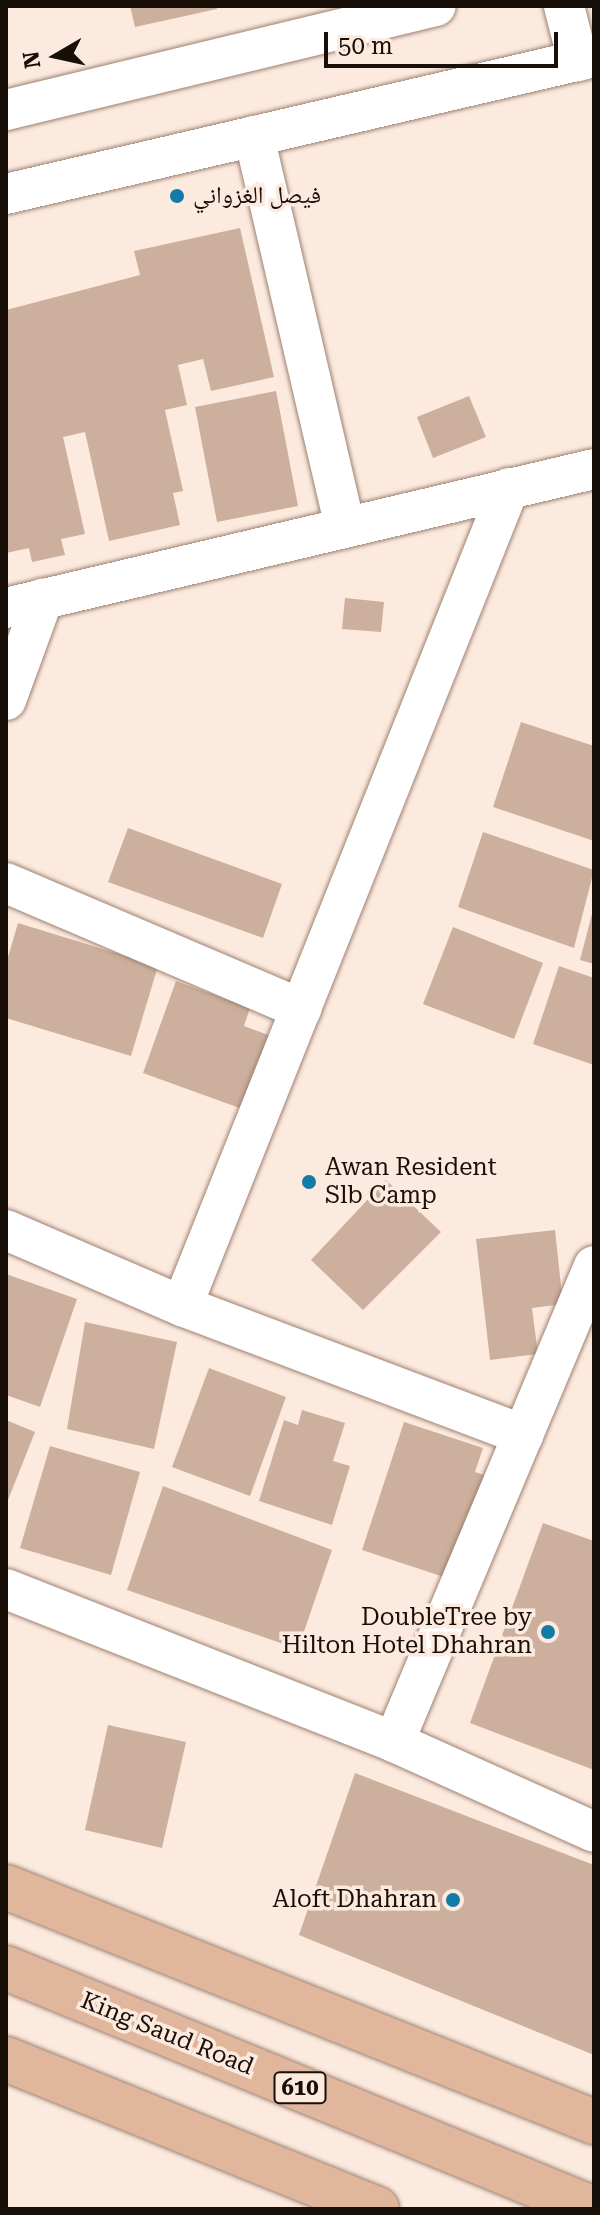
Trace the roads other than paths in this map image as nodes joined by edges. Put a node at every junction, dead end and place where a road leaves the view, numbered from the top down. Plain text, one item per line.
1 (436, 6) edge
2 (564, 6) edge
3 (586, 59) edge
4 (6, 110) edge
5 (254, 136) junction
6 (6, 194) edge
7 (594, 469) edge
8 (509, 488) junction
9 (345, 527) junction
10 (25, 603) edge
11 (6, 700) edge
12 (6, 883) edge
13 (301, 1009) junction
14 (6, 1230) edge
15 (594, 1266) edge
16 (182, 1306) junction
17 (523, 1435) junction
18 (6, 1589) edge
19 (394, 1742) junction
20 (594, 1832) edge
21 (6, 1887) edge
22 (6, 1968) edge
23 (6, 2059) edge
24 (588, 2115) edge
25 (377, 2209) edge
26 (594, 2209) edge

1 - 4 street
2 - 3 street
3 - 5 street
5 - 6 street
5 - 9 street
7 - 8 street
8 - 9 street
8 - 13 street
9 - 10 street
10 - 11 street
12 - 13 street
13 - 16 street
14 - 16 street
15 - 17 street
16 - 17 street
17 - 19 street
18 - 19 street
19 - 20 street
21 - 24 main road
22 - 26 main road, King Saud Road / 610
23 - 25 main road

